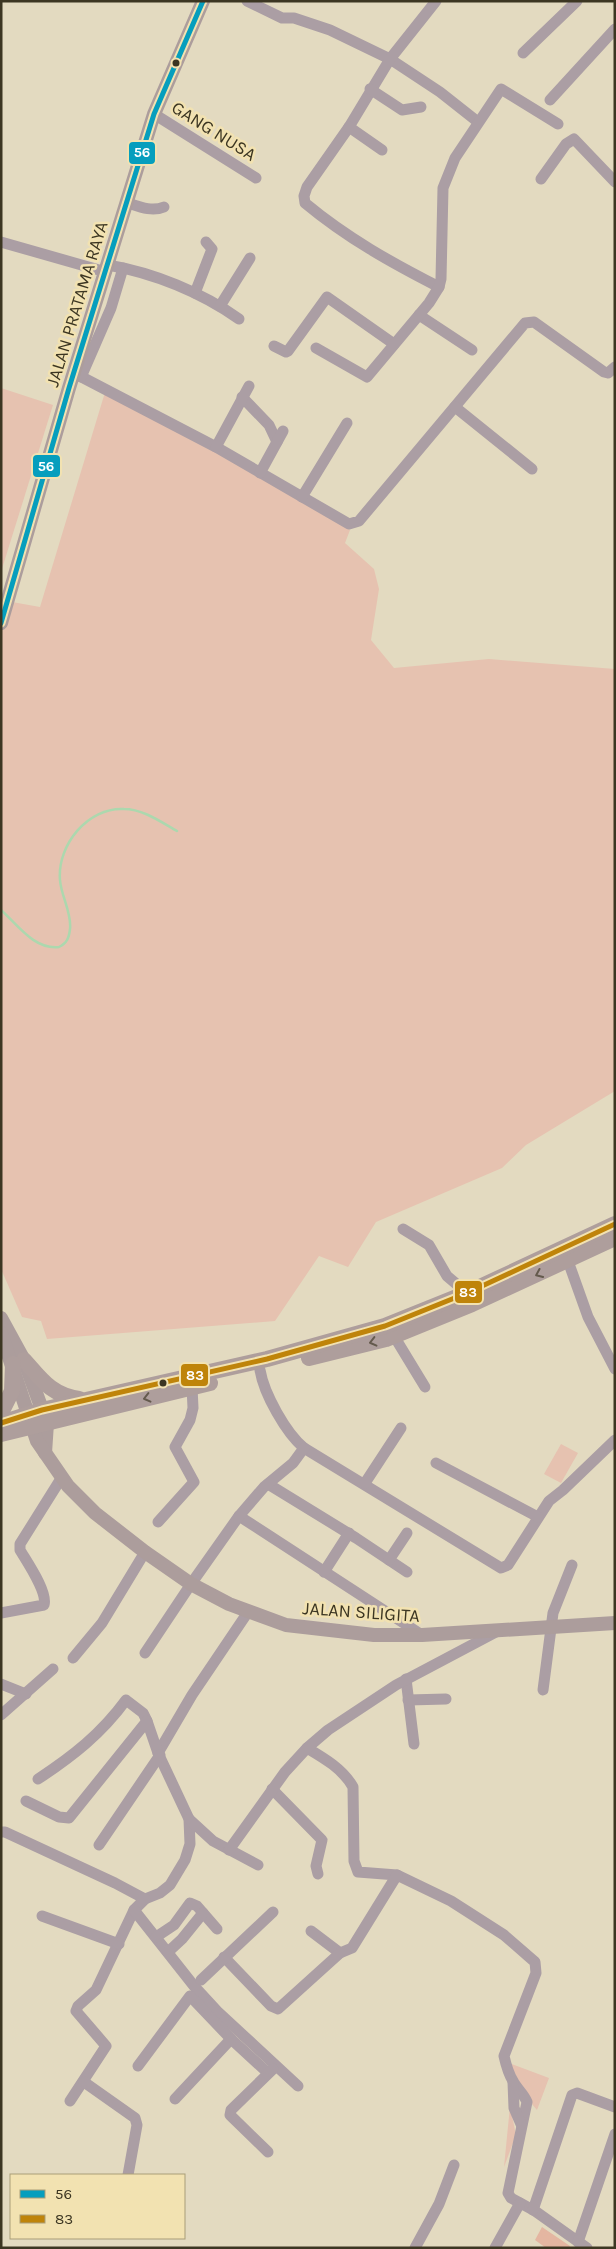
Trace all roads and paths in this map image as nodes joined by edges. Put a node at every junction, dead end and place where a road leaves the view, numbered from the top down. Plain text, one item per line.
1 (203, 1) edge
2 (247, 1) edge
3 (577, 1) edge
4 (432, 3) edge
5 (615, 29) edge
6 (523, 53) dead end
7 (390, 59) junction
8 (370, 90) junction
9 (550, 100) dead end
10 (421, 108) dead end
11 (154, 114) junction
12 (478, 122) junction
13 (558, 124) dead end
14 (348, 127) junction
15 (382, 150) dead end
16 (256, 178) dead end
17 (541, 179) dead end
18 (615, 182) edge
19 (128, 203) junction
20 (164, 207) dead end
21 (1, 242) edge
22 (206, 242) dead end
23 (250, 258) dead end
24 (106, 268) junction
25 (123, 268) junction
26 (440, 287) junction
27 (195, 294) junction
28 (220, 306) junction
29 (419, 315) junction
30 (239, 319) dead end
31 (394, 344) junction
32 (274, 346) dead end
33 (316, 348) dead end
34 (472, 350) dead end
35 (615, 367) edge
36 (78, 375) junction
37 (249, 386) dead end
38 (242, 397) junction
39 (454, 407) junction
40 (346, 423) dead end
41 (283, 431) dead end
42 (277, 442) junction
43 (216, 447) junction
44 (532, 469) dead end
45 (260, 473) junction
46 (302, 497) junction
47 (1, 622) edge
48 (615, 1224) edge
49 (403, 1228) dead end
50 (615, 1238) edge
51 (568, 1261) junction
52 (467, 1293) junction
53 (1, 1318) edge
54 (1, 1333) edge
55 (394, 1336) junction
56 (18, 1362) junction
57 (615, 1369) edge
58 (260, 1370) junction
59 (192, 1387) junction
60 (425, 1387) dead end
61 (86, 1400) junction
62 (1, 1412) edge
63 (37, 1419) junction
64 (1, 1423) edge
65 (401, 1428) dead end
66 (1, 1434) edge
67 (615, 1440) edge
68 (304, 1448) junction
69 (436, 1463) dead end
70 (62, 1477) junction
71 (268, 1484) junction
72 (365, 1484) junction
73 (239, 1516) junction
74 (538, 1516) junction
75 (158, 1522) dead end
76 (349, 1533) junction
77 (406, 1533) dead end
78 (145, 1552) junction
79 (389, 1560) junction
80 (572, 1565) dead end
81 (324, 1572) junction
82 (407, 1572) dead end
83 (191, 1584) junction
84 (248, 1612) junction
85 (1, 1613) edge
86 (615, 1623) edge
87 (552, 1627) junction
88 (498, 1630) junction
89 (422, 1636) junction
90 (145, 1652) dead end
91 (73, 1658) dead end
92 (53, 1669) dead end
93 (406, 1680) junction
94 (1, 1684) edge
95 (543, 1690) dead end
96 (26, 1694) junction
97 (446, 1699) dead end
98 (408, 1700) junction
99 (1, 1715) edge
100 (147, 1721) junction
101 (414, 1744) dead end
102 (307, 1748) junction
103 (159, 1754) junction
104 (38, 1779) dead end
105 (272, 1790) junction
106 (26, 1801) dead end
107 (189, 1819) junction
108 (1, 1832) edge
109 (99, 1845) dead end
110 (229, 1850) junction
111 (258, 1864) dead end
112 (318, 1874) dead end
113 (397, 1875) junction
114 (145, 1899) junction
115 (134, 1910) junction
116 (273, 1912) dead end
117 (203, 1913) junction
118 (42, 1916) dead end
119 (217, 1929) dead end
120 (312, 1931) dead end
121 (156, 1937) junction
122 (119, 1944) junction
123 (168, 1952) junction
124 (340, 1953) junction
125 (224, 1957) junction
126 (201, 1980) dead end
127 (231, 2039) junction
128 (138, 2066) dead end
129 (272, 2069) junction
130 (84, 2082) junction
131 (298, 2086) dead end
132 (175, 2099) dead end
133 (70, 2101) dead end
134 (615, 2107) edge
135 (615, 2134) edge
136 (268, 2152) dead end
137 (454, 2165) dead end
138 (128, 2174) edge
139 (520, 2203) junction
140 (533, 2210) junction
141 (583, 2245) edge
142 (415, 2248) edge
143 (495, 2248) edge

1 - 11 main road, JALAN PRATAMA RAYA
2 - 7 street
3 - 6 street
4 - 7 street
5 - 9 street
7 - 8 street
7 - 12 street
8 - 10 street
8 - 14 street
11 - 16 street, GANG NUSA
11 - 19 main road, JALAN PRATAMA RAYA
12 - 13 street
12 - 26 street
14 - 15 street
14 - 26 street
17 - 18 street
19 - 20 street
19 - 24 main road, JALAN PRATAMA RAYA
21 - 24 street
22 - 27 street
23 - 28 street
24 - 25 street
24 - 36 main road, JALAN PRATAMA RAYA
25 - 27 street
25 - 36 street
26 - 29 street
27 - 28 street
28 - 30 street
29 - 31 street
29 - 34 street
31 - 32 street
31 - 33 street
35 - 39 street
36 - 43 street
36 - 47 main road, JALAN PRATAMA RAYA
37 - 38 street
38 - 42 street
38 - 43 street
39 - 44 street
39 - 46 street
40 - 46 street
41 - 42 street
42 - 45 street
43 - 45 street
45 - 46 street
48 - 52 highway
49 - 52 street
50 - 51 highway
51 -> 55 highway
51 - 57 street
52 - 61 highway
53 - 56 main road
54 - 56 main road
55 -> 58 highway
55 - 60 street
56 - 61 highway
56 - 62 highway
56 - 63 main road
58 - 59 highway
58 - 68 street
59 -> 63 highway
59 - 75 street
61 - 63 highway
63 - 64 highway
63 - 66 highway
63 - 70 main road, JALAN SILIGITA
65 - 72 street
67 - 74 street
68 - 71 street
68 - 72 street
69 - 74 street
70 - 78 main road, JALAN SILIGITA
70 - 85 street
71 - 73 street
71 - 76 street
72 - 74 street
73 - 81 street
73 - 83 street
76 - 79 street
76 - 81 street
77 - 79 street
78 - 83 main road, JALAN SILIGITA
78 - 91 street
79 - 82 street
80 - 87 street
81 - 89 street
83 - 84 main road, JALAN SILIGITA
83 - 90 street
84 - 89 main road, JALAN SILIGITA
84 - 103 street
86 - 87 main road, JALAN SILIGITA
87 - 88 main road, JALAN SILIGITA
87 - 95 street
88 - 89 main road, JALAN SILIGITA
88 - 93 street
92 - 96 street
93 - 98 street
93 - 102 street
94 - 96 street
96 - 99 street
97 - 98 street
98 - 101 street
100 - 103 street
100 - 104 street
100 - 106 street
102 - 105 street
102 - 113 street
103 - 107 street
103 - 109 street
105 - 110 street
105 - 112 street
107 - 110 street
107 - 114 street
108 - 114 street
110 - 111 street
113 - 124 street
113 - 139 street
114 - 115 street
115 - 121 street
115 - 122 street
116 - 125 street
117 - 119 street
117 - 121 street
117 - 123 street
118 - 122 street
120 - 124 street
121 - 123 street
122 - 130 street
123 - 129 street
124 - 125 street
125 - 126 street
127 - 128 street
127 - 129 street
127 - 132 street
129 - 131 street
129 - 136 street
130 - 133 street
130 - 138 street
134 - 140 street
135 - 141 street
137 - 142 street
139 - 140 street
139 - 143 street
140 - 141 street

